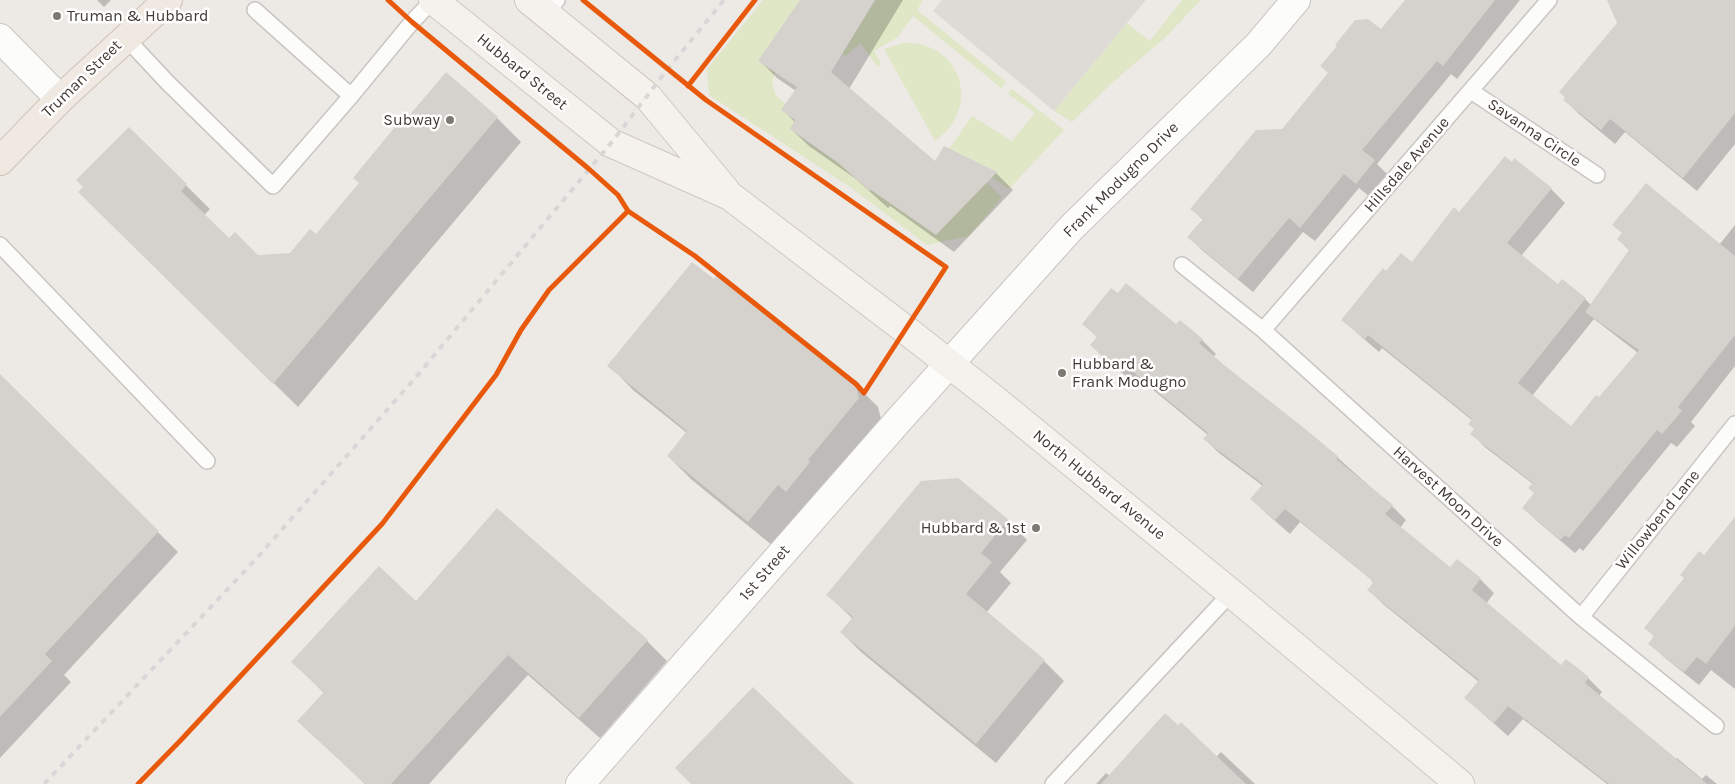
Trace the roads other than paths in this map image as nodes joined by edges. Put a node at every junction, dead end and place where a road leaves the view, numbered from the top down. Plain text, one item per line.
1 (168, 0) edge
2 (433, 0) edge
3 (1296, 0) edge
4 (1549, 0) edge
5 (544, 5) edge
6 (255, 10) dead end
7 (126, 37) junction
8 (0, 38) edge
9 (1471, 91) junction
10 (351, 96) junction
11 (60, 98) junction
12 (611, 143) joint
13 (0, 161) edge
14 (1598, 175) dead end
15 (730, 196) junction
16 (0, 245) edge
17 (1182, 265) dead end
18 (1263, 330) junction
19 (950, 363) junction
20 (1735, 424) edge
21 (207, 461) dead end
22 (1231, 593) junction
23 (1580, 616) junction
24 (1716, 726) dead end
25 (580, 784) edge
26 (1054, 784) edge
27 (1460, 784) edge

1 - 7 main road, Truman Street
2 - 10 lane
2 - 12 main road, Hubbard Street
3 - 19 street, Frank Modugno Drive
4 - 9 lane, Hillsdale Avenue
5 - 15 main road, North Hubbard Avenue
6 - 10 lane
7 - 10 lane
7 - 11 main road, Truman Street
8 - 11 street
9 - 14 lane, Savanna Circle
9 - 18 lane, Hillsdale Avenue
11 - 13 main road, Truman Street
12 - 15 main road, North Hubbard Avenue
15 - 19 main road, North Hubbard Avenue
16 - 21 lane
17 - 18 lane, Harvest Moon Drive
18 - 23 lane, Harvest Moon Drive
19 - 22 main road, North Hubbard Avenue
19 - 25 street, 1st Street
20 - 23 lane, Willowbend Lane
22 - 26 lane
22 - 27 main road, North Hubbard Avenue
23 - 24 lane, Harvest Moon Drive

